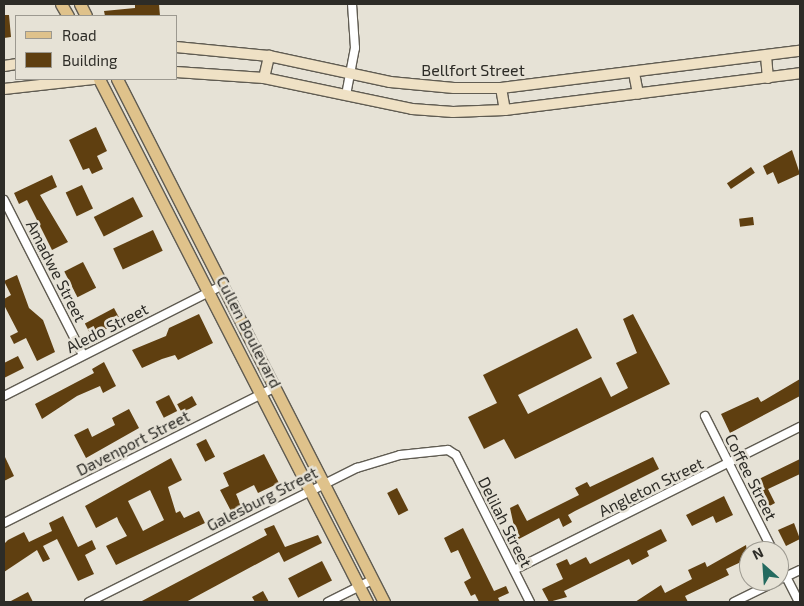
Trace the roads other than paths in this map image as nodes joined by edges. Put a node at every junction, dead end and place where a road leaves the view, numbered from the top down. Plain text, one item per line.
1 (61, 4) edge
2 (352, 4) edge
3 (67, 15) edge
4 (178, 47) edge
5 (800, 51) edge
6 (270, 56) junction
7 (766, 56) junction
8 (178, 72) edge
9 (352, 73) junction
10 (634, 73) junction
11 (800, 74) edge
12 (264, 78) junction
13 (768, 78) junction
14 (86, 80) edge
15 (100, 80) edge
16 (118, 80) edge
17 (501, 88) junction
18 (4, 89) edge
19 (638, 94) junction
20 (346, 96) junction
21 (505, 110) junction
22 (4, 200) edge
23 (223, 285) junction
24 (210, 292) junction
25 (83, 355) junction
26 (275, 387) junction
27 (262, 394) junction
28 (4, 396) edge
29 (705, 416) dead end
30 (800, 427) edge
31 (456, 455) joint
32 (729, 464) junction
33 (323, 484) junction
34 (310, 490) junction
35 (4, 523) edge
36 (768, 541) edge
37 (514, 570) junction
38 (372, 580) junction
39 (359, 586) junction
40 (789, 589) edge
41 (756, 591) edge
42 (89, 602) edge
43 (328, 602) edge
44 (367, 602) edge
45 (384, 602) edge
46 (530, 602) edge
47 (734, 602) edge
48 (799, 602) edge

1 - 3 main road
2 - 9 street
4 - 6 main road, Bellfort Street
5 - 7 main road, Bellfort Street
6 - 9 main road, Bellfort Street
6 - 12 main road
7 - 10 main road, Bellfort Street
7 - 13 main road
8 - 12 main road
9 - 17 main road, Bellfort Street
9 - 20 street
10 - 17 main road, Bellfort Street
10 - 19 main road
11 - 13 main road
12 - 20 main road
13 - 19 main road
14 - 18 main road
15 - 24 main road, Cullen Boulevard
16 - 23 main road, Cullen Boulevard
17 - 21 main road
19 - 21 main road
20 - 21 main road
22 - 25 street, Amadwe Street
23 - 24 street, Aledo Street
23 - 26 main road, Cullen Boulevard
24 - 25 street, Aledo Street
24 - 27 main road, Cullen Boulevard
25 - 28 street, Aledo Street
26 - 27 street, Davenport Street
26 - 33 main road, Cullen Boulevard
27 - 34 main road, Cullen Boulevard
27 - 35 street, Davenport Street
29 - 32 street, Coffee Street
30 - 32 street, Angleton Street
31 - 33 street, Galesburg Street
31 - 37 street, Delilah Street
32 - 36 street, Coffee Street
32 - 37 street, Angleton Street
33 - 34 street, Galesburg Street
33 - 38 main road, Cullen Boulevard
34 - 39 main road, Cullen Boulevard
34 - 42 street, Galesburg Street
37 - 46 street, Delilah Street
38 - 39 street
38 - 45 main road, Cullen Boulevard
39 - 43 street
39 - 44 main road, Cullen Boulevard
40 - 48 street
41 - 47 street

